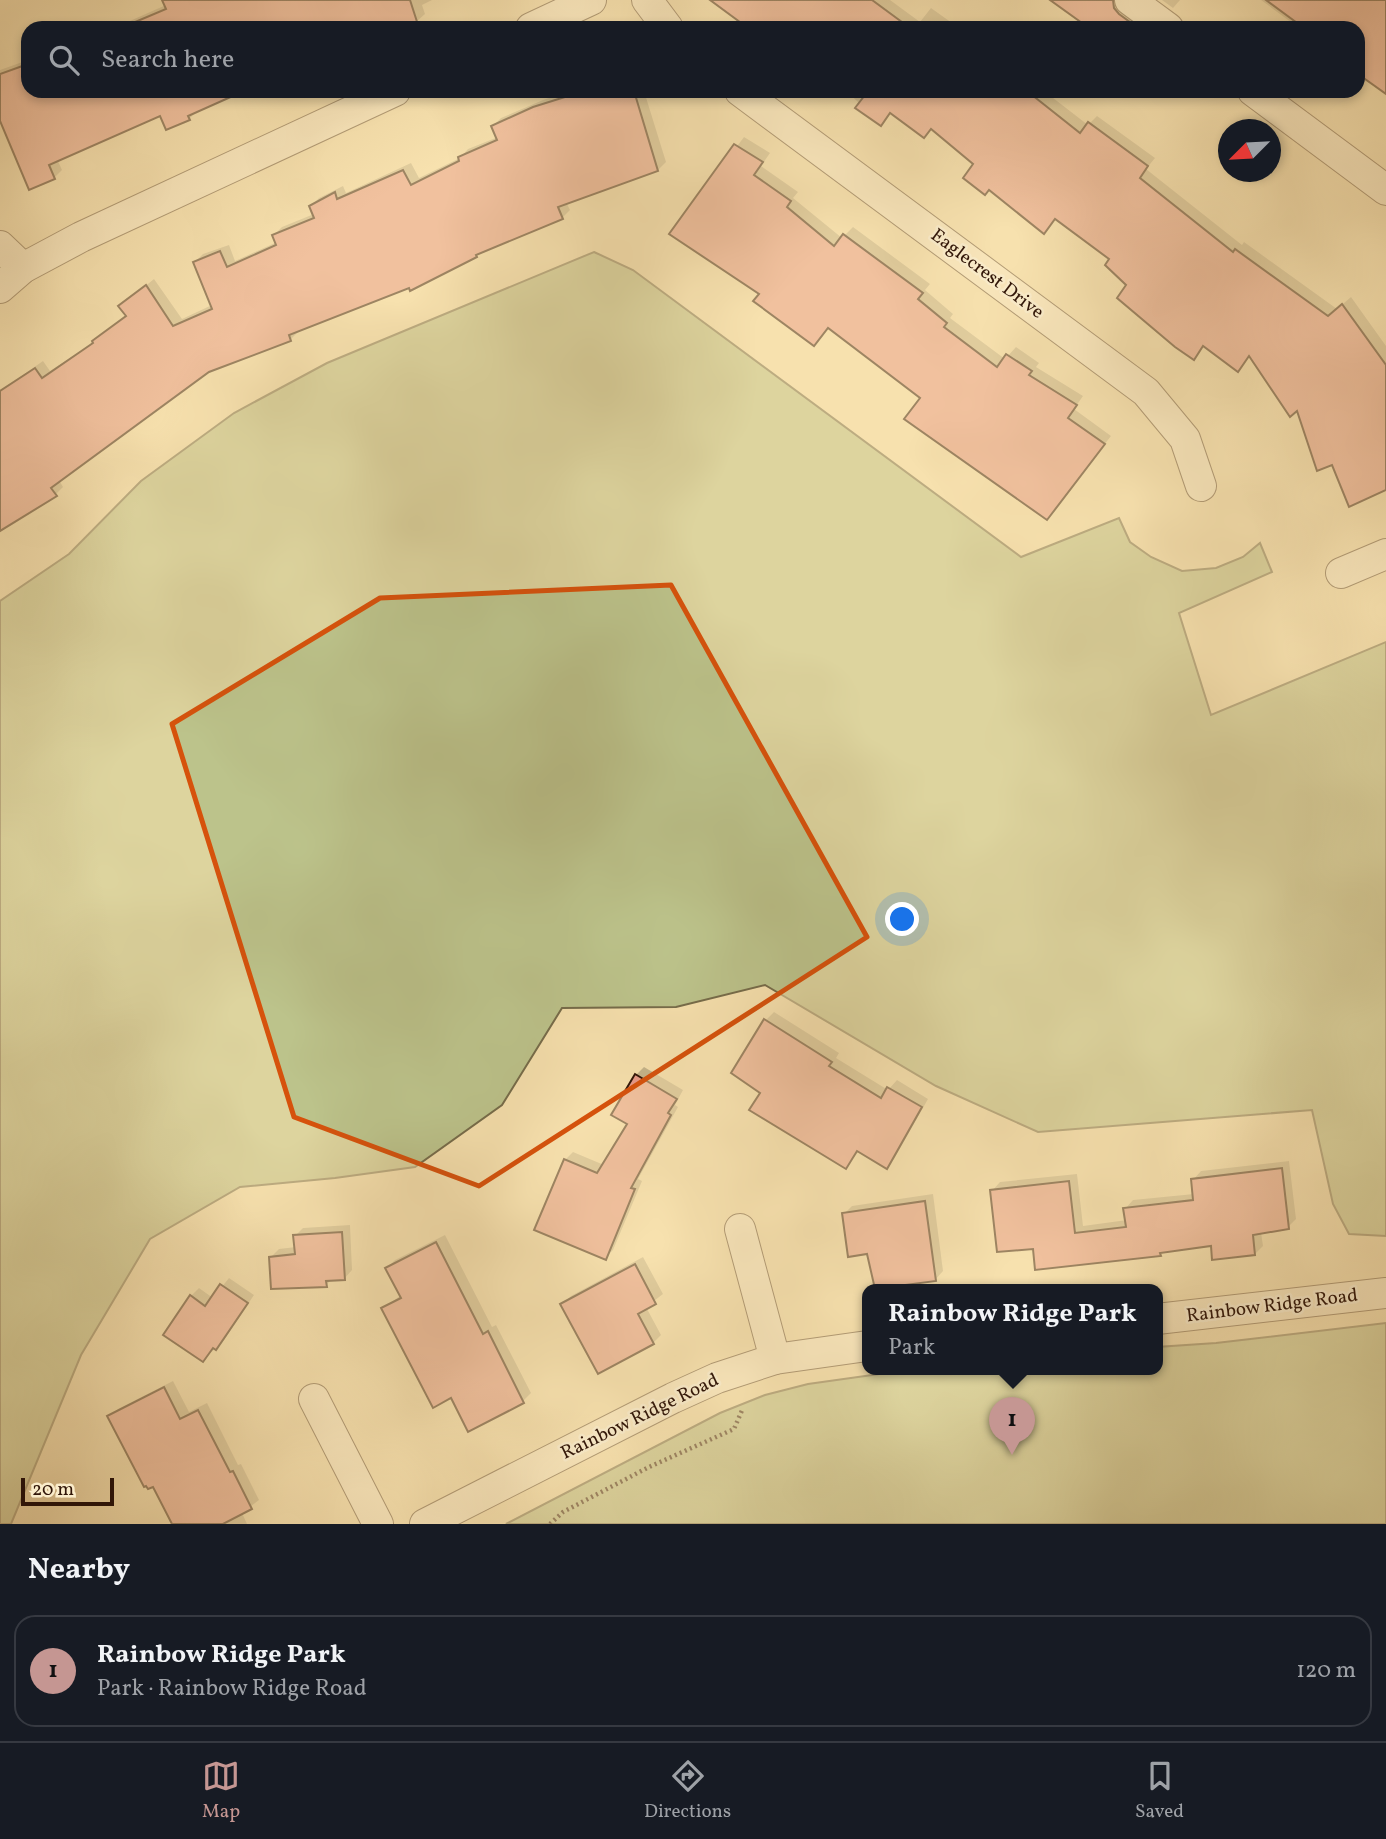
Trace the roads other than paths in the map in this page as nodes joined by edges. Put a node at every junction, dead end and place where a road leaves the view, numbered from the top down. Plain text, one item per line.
1 (591, 0) edge
2 (647, 0) edge
3 (1130, 0) edge
4 (546, 21) edge
5 (663, 21) edge
6 (1158, 21) edge
7 (380, 98) edge
8 (749, 98) edge
9 (1262, 98) edge
10 (1386, 190) edge
11 (0, 246) edge
12 (23, 268) junction
13 (0, 288) edge
14 (1201, 485) dead end
15 (1386, 554) edge
16 (1341, 573) dead end
17 (740, 1228) dead end
18 (1386, 1293) edge
19 (1163, 1318) edge
20 (862, 1347) edge
21 (775, 1359) junction
22 (314, 1399) dead end
23 (378, 1524) edge
24 (425, 1524) edge

1 - 4 street
2 - 5 street
3 - 6 street
7 - 12 street
8 - 14 street, Eaglecrest Drive
9 - 10 street
11 - 12 street
12 - 13 street
15 - 16 street
17 - 21 street
18 - 19 street, Rainbow Ridge Road
20 - 21 street, Rainbow Ridge Road
21 - 24 street, Rainbow Ridge Road
22 - 23 street

